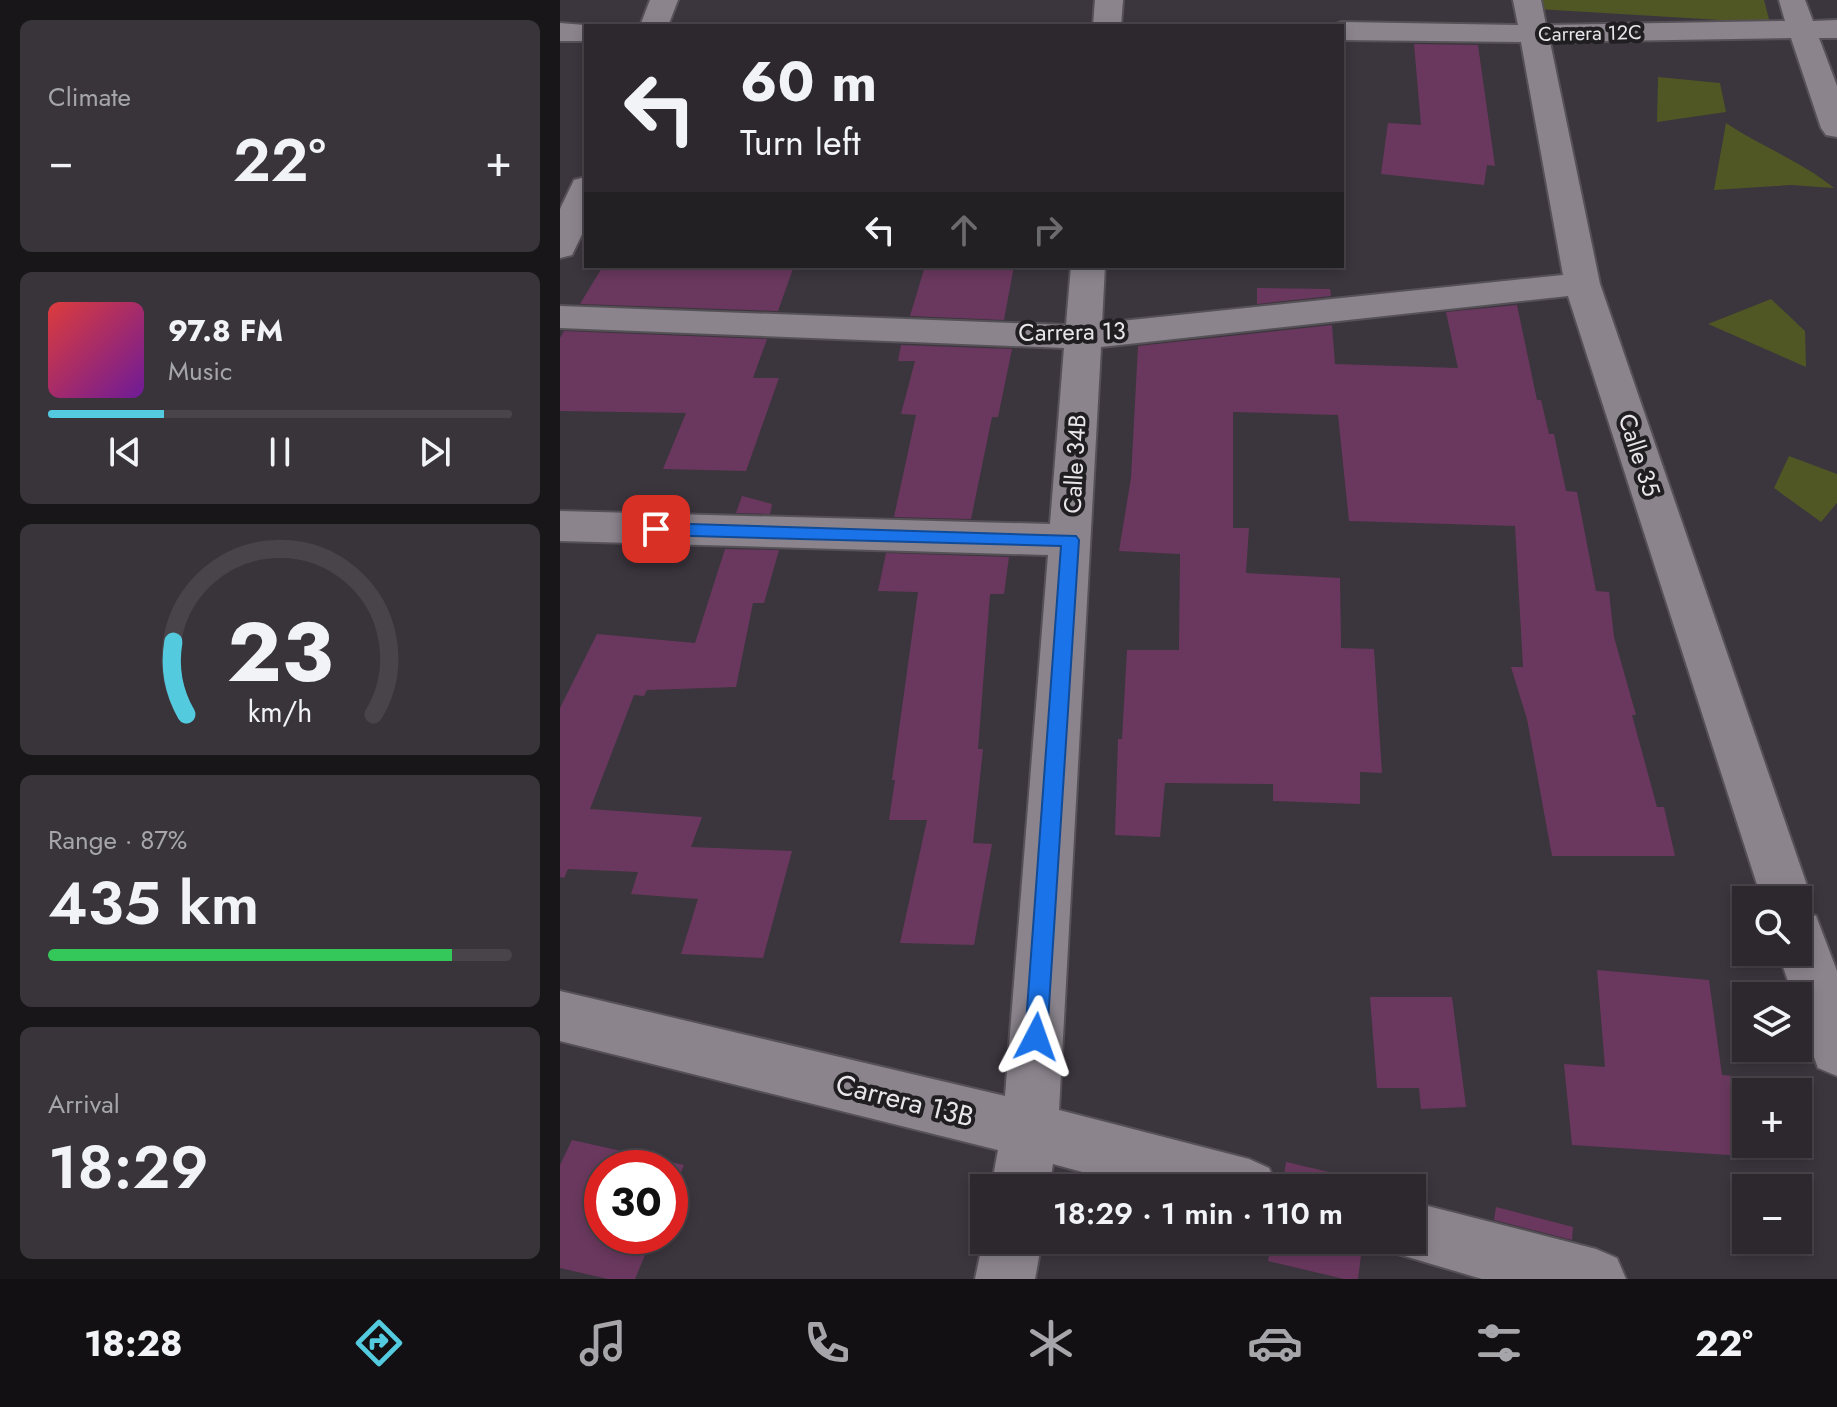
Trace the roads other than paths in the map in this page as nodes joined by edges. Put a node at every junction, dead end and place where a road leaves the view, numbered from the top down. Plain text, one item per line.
1 (664, 0) edge
2 (1109, 0) edge
3 (1791, 0) edge
4 (1531, 17) edge
5 (655, 24) edge
6 (1107, 24) edge
7 (1801, 29) junction
8 (1837, 29) edge
9 (1344, 31) edge
10 (560, 32) edge
11 (584, 32) edge
12 (1837, 128) edge
13 (584, 192) edge
14 (560, 248) edge
15 (1088, 268) edge
16 (1582, 284) junction
17 (560, 317) edge
18 (1082, 337) junction
19 (560, 526) edge
20 (1070, 540) junction
21 (1782, 886) edge
22 (1809, 966) edge
23 (560, 1016) edge
24 (1837, 1050) edge
25 (1030, 1130) junction
26 (1022, 1174) edge
27 (1196, 1174) edge
28 (1426, 1235) edge
29 (1009, 1254) edge
30 (1005, 1279) edge
31 (1596, 1279) edge

1 - 5 street
2 - 6 street
3 - 7 street
4 - 7 street, Carrera 12C
4 - 9 street, Carrera 12C
4 - 16 street, Calle 35
7 - 8 street, Carrera 12C
7 - 12 street
10 - 11 street
13 - 14 street
15 - 18 street, Calle 34B
16 - 18 street, Carrera 13
16 - 21 street, Calle 35
17 - 18 street, Carrera 13
18 - 20 street, Calle 34B
19 - 20 street
20 - 25 street, Calle 34B
22 - 24 street
23 - 25 street, Carrera 13B
25 - 26 street, Calle 34B
25 - 27 street, Carrera 13B
28 - 31 street
29 - 30 street

